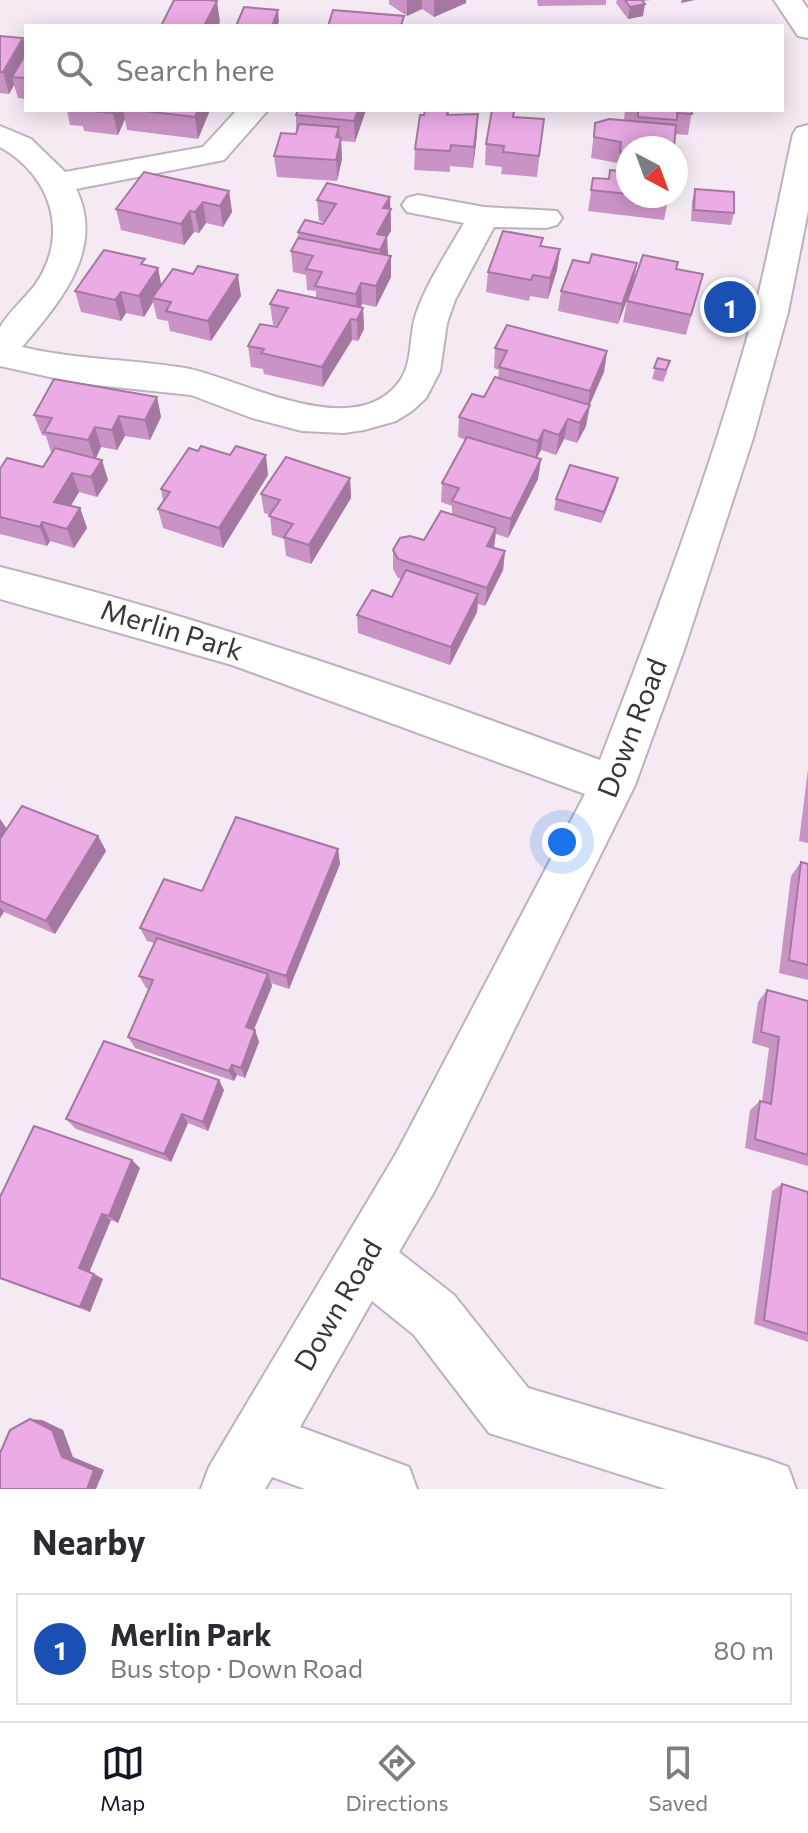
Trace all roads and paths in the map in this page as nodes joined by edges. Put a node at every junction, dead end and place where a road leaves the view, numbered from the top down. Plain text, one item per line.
1 (788, 0) edge
2 (808, 30) edge
3 (252, 112) edge
4 (808, 134) edge
5 (0, 135) edge
6 (60, 183) junction
7 (418, 205) dead end
8 (484, 217) junction
9 (546, 218) dead end
10 (0, 353) edge
11 (0, 583) edge
12 (613, 785) junction
13 (364, 1260) junction
14 (245, 1465) edge
15 (387, 1489) edge
16 (766, 1489) edge

1 - 2 street
3 - 6 street
4 - 12 street, Down Road
5 - 6 street
6 - 10 street
7 - 8 street
8 - 9 street
8 - 10 street
11 - 12 street, Merlin Park
12 - 13 street, Down Road
13 - 14 street, Down Road
13 - 16 street
14 - 15 street

